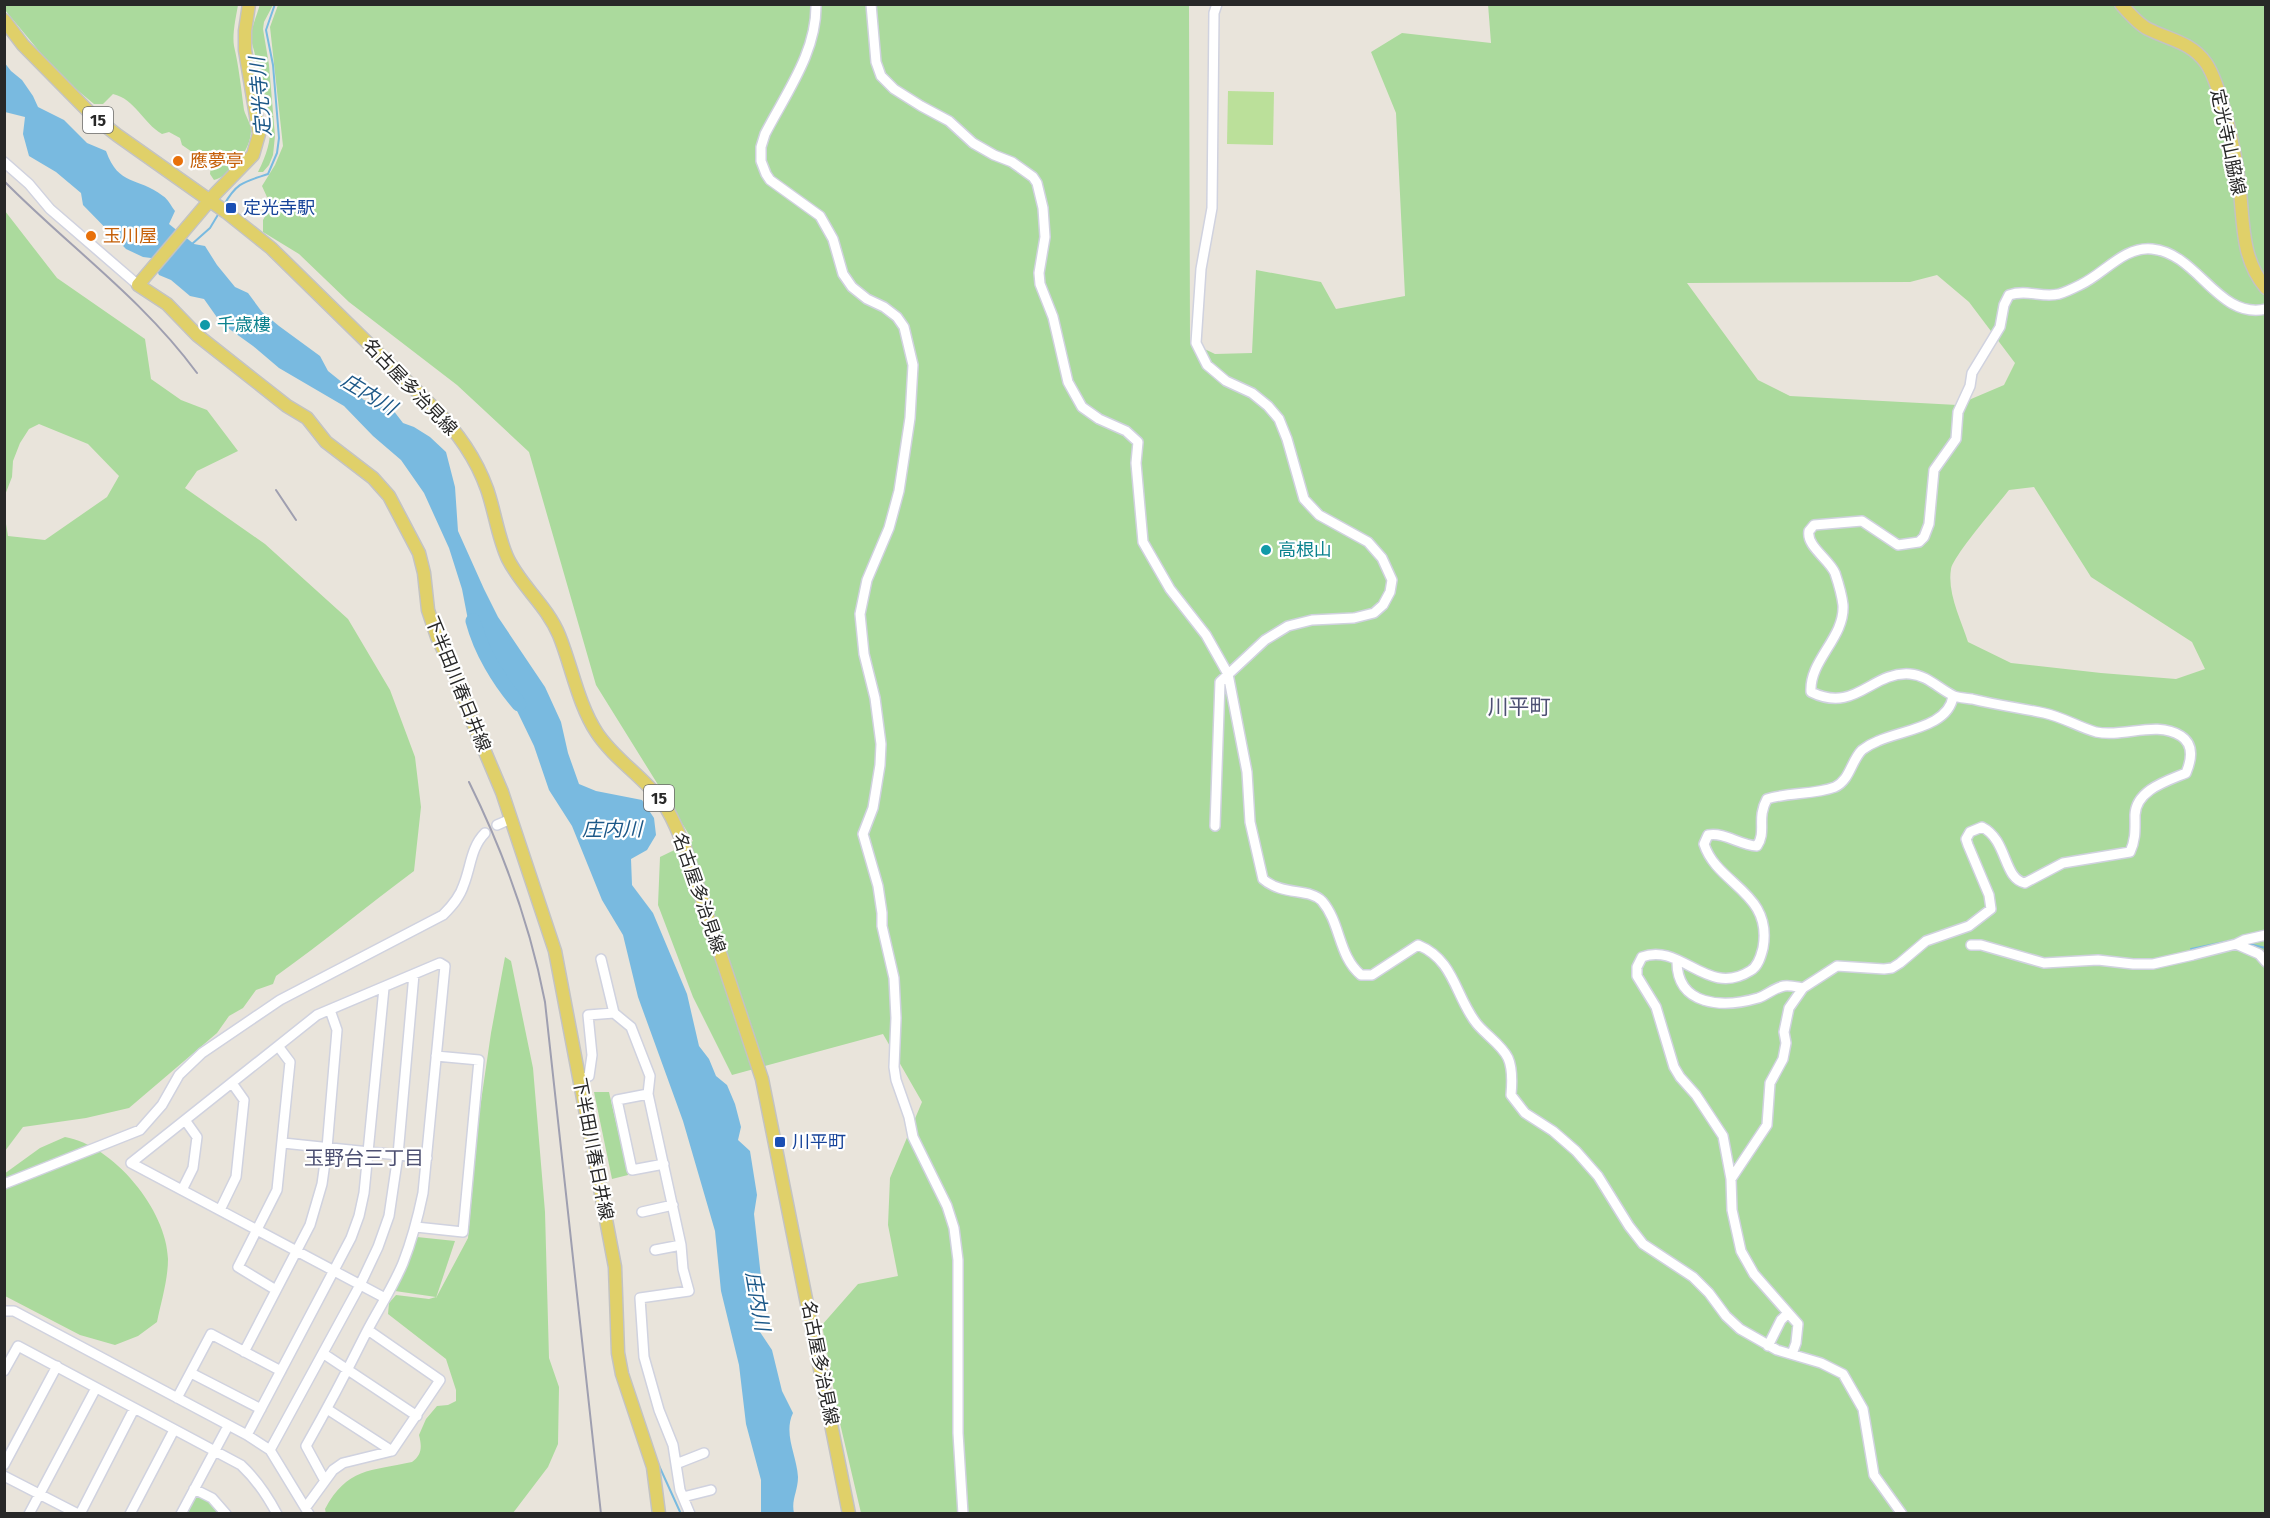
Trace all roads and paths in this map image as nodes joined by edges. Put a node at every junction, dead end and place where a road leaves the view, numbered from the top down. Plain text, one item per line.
1 (249, 4) edge
2 (816, 4) edge
3 (871, 4) edge
4 (1217, 4) edge
5 (2121, 4) edge
6 (4, 20) edge
7 (4, 162) edge
8 (213, 207) junction
9 (138, 285) junction
10 (2265, 288) edge
11 (2265, 309) edge
12 (1228, 674) junction
13 (1953, 696) junction
14 (511, 819) junction
15 (497, 825) dead end
16 (1215, 826) dead end
17 (486, 833) dead end
18 (2265, 935) edge
19 (2236, 944) junction
20 (1971, 945) dead end
21 (602, 959) dead end
22 (1677, 960) junction
23 (2265, 962) edge
24 (414, 974) junction
25 (384, 988) junction
26 (1803, 988) junction
27 (330, 1010) junction
28 (615, 1013) junction
29 (278, 1046) junction
30 (436, 1056) junction
31 (579, 1078) junction
32 (232, 1083) junction
33 (648, 1094) junction
34 (185, 1120) junction
35 (283, 1143) junction
36 (327, 1148) junction
37 (368, 1152) junction
38 (398, 1155) junction
39 (427, 1158) junction
40 (664, 1164) junction
41 (1731, 1179) junction
42 (4, 1184) edge
43 (182, 1190) junction
44 (673, 1205) junction
45 (220, 1210) junction
46 (642, 1212) dead end
47 (416, 1227) junction
48 (258, 1230) junction
49 (681, 1245) junction
50 (655, 1250) dead end
51 (296, 1251) junction
52 (334, 1271) junction
53 (360, 1284) junction
54 (276, 1290) junction
55 (385, 1298) junction
56 (4, 1311) edge
57 (1787, 1314) junction
58 (368, 1330) junction
59 (1768, 1346) junction
60 (244, 1352) junction
61 (324, 1354) junction
62 (1792, 1354) junction
63 (57, 1366) junction
64 (348, 1369) junction
65 (4, 1371) edge
66 (281, 1371) junction
67 (191, 1372) junction
68 (96, 1388) junction
69 (177, 1398) junction
70 (134, 1408) junction
71 (327, 1408) junction
72 (261, 1409) junction
73 (417, 1416) junction
74 (228, 1426) junction
75 (174, 1430) junction
76 (247, 1435) junction
77 (214, 1450) junction
78 (270, 1450) junction
79 (392, 1451) junction
80 (704, 1453) dead end
81 (676, 1464) junction
82 (4, 1465) edge
83 (4, 1476) edge
84 (325, 1481) junction
85 (195, 1488) junction
86 (711, 1490) dead end
87 (40, 1494) junction
88 (683, 1497) junction
89 (308, 1510) edge
90 (29, 1514) edge
91 (79, 1514) edge
92 (130, 1514) edge
93 (181, 1514) edge
94 (226, 1514) edge
95 (277, 1514) edge
96 (659, 1514) edge
97 (690, 1514) edge
98 (849, 1514) edge
99 (963, 1514) edge
100 (1902, 1514) edge

1 - 8 main road
2 - 99 street
3 - 12 street
4 - 12 street
5 - 10 main road, 定光寺山脇線
6 - 8 main road, 名古屋多治見線 / 15
7 - 9 street
8 - 9 main road
8 - 98 main road, 名古屋多治見線 / 15
9 - 14 main road, 下半田川春日井線
11 - 13 street
12 - 16 street
12 - 59 street
13 - 22 street
13 - 26 street
14 - 15 street
14 - 31 main road, 下半田川春日井線
17 - 42 street
18 - 19 street
19 - 20 street
19 - 23 street
21 - 28 street
22 - 26 street
22 - 41 street
24 - 25 street
24 - 30 street
24 - 38 street
25 - 27 street
25 - 37 street
26 - 41 street
27 - 29 street
27 - 36 street
28 - 31 street
28 - 33 street
29 - 32 street
29 - 35 street
30 - 39 street
30 - 47 street
31 - 96 main road, 下半田川春日井線
32 - 34 street
32 - 45 street
33 - 40 street
33 - 40 street
34 - 43 street
34 - 43 street
35 - 36 street
35 - 48 street
36 - 37 street
36 - 51 street
37 - 38 street
37 - 52 street
38 - 39 street
38 - 53 street
39 - 47 street
40 - 44 street
41 - 57 street
43 - 45 street
44 - 46 street
44 - 49 street
45 - 48 street
47 - 55 street
48 - 51 street
48 - 54 street
49 - 50 street
49 - 81 street
51 - 52 street
51 - 54 street
52 - 53 street
52 - 66 street
53 - 55 street
53 - 61 street
54 - 60 street
55 - 58 street
56 - 69 street
57 - 59 street
57 - 62 street
58 - 64 street
58 - 73 street
59 - 62 street
60 - 66 street
60 - 67 street
61 - 64 street
61 - 78 street
62 - 100 street
63 - 65 street
63 - 68 street
63 - 82 street
64 - 71 street
64 - 73 street
66 - 72 street
67 - 69 street
67 - 72 street
68 - 70 street
68 - 87 street
69 - 74 street
70 - 75 street
70 - 91 street
71 - 79 street
71 - 84 street
72 - 76 street
73 - 79 street
74 - 76 street
74 - 77 street
75 - 77 street
75 - 92 street
76 - 78 street
77 - 85 street
77 - 95 street
78 - 89 street
79 - 84 street
80 - 81 street
81 - 88 street
83 - 87 street
84 - 89 street
85 - 93 street
85 - 94 street
86 - 88 street
87 - 90 street
87 - 91 street
88 - 97 street

